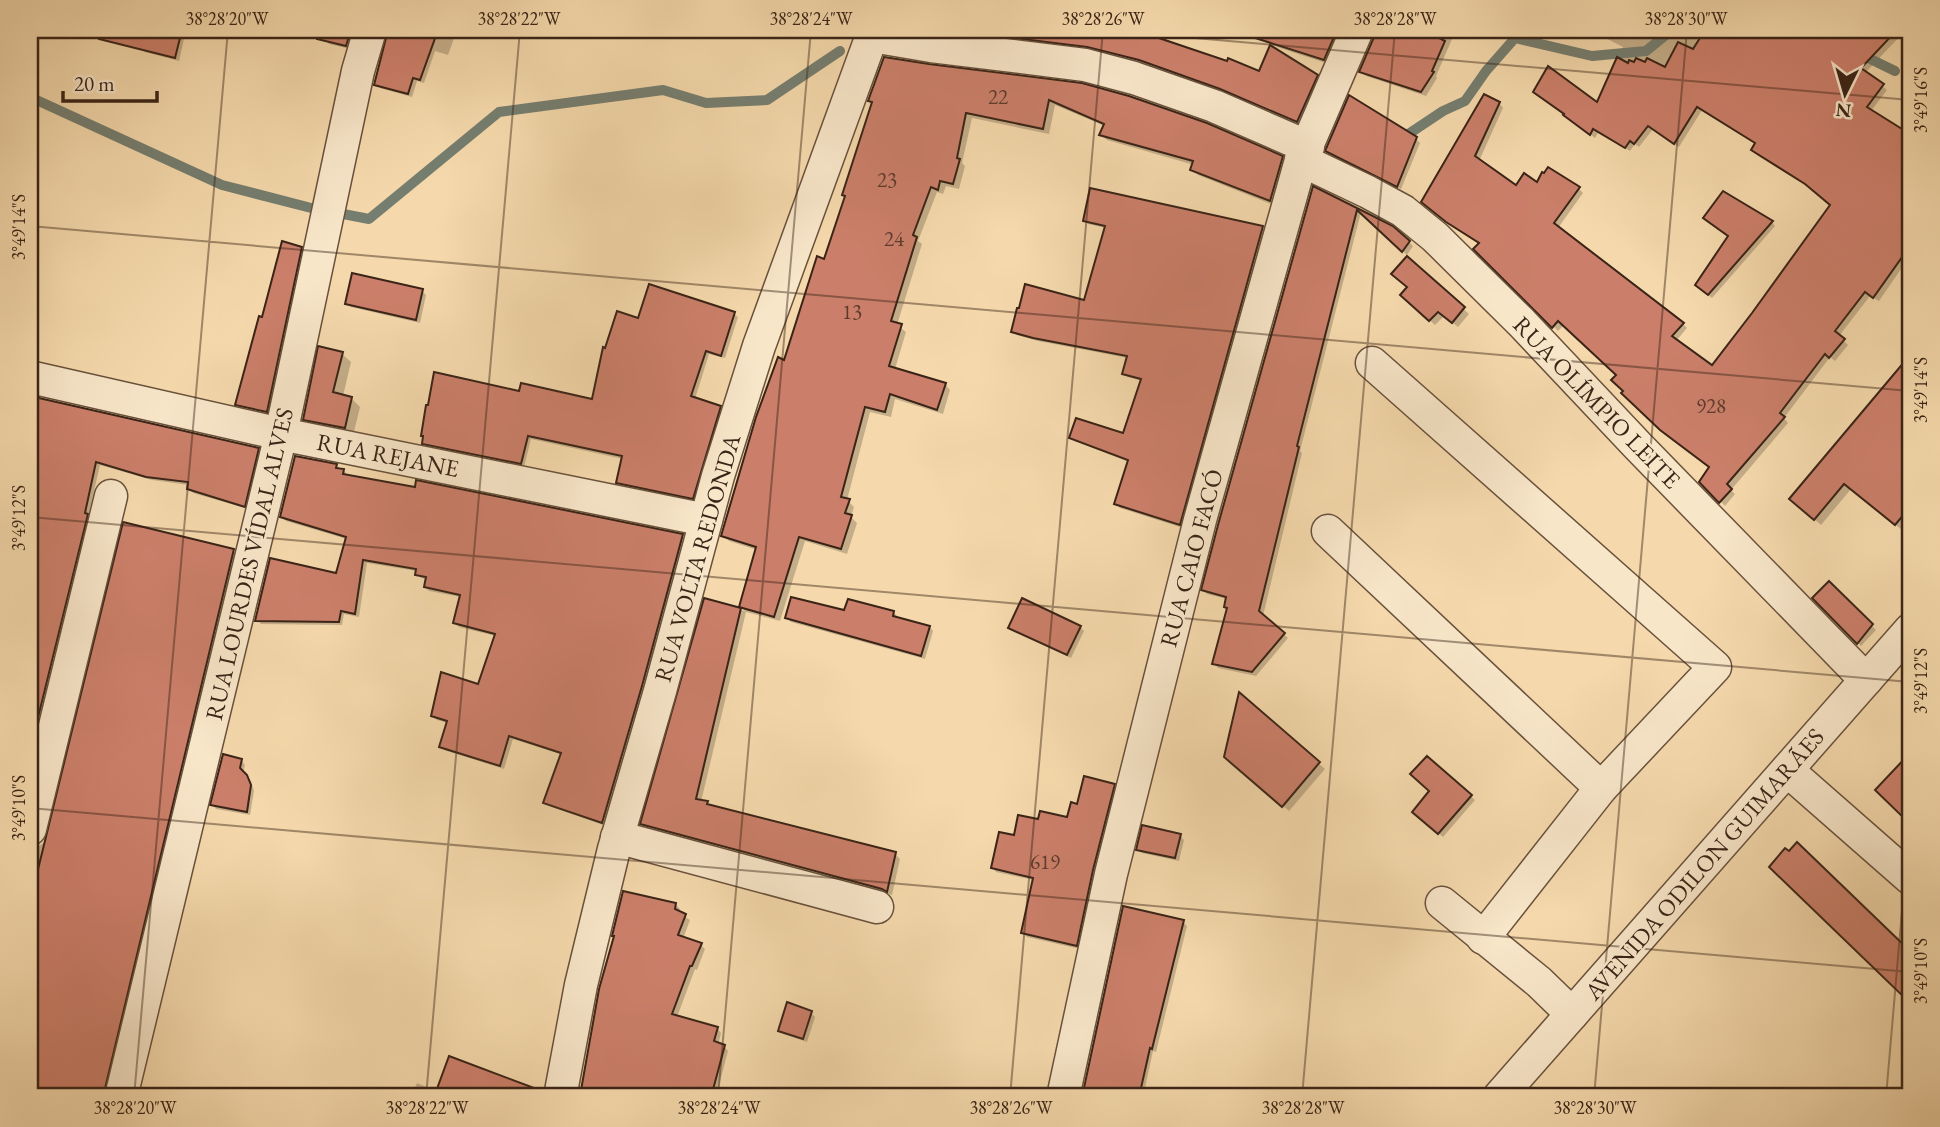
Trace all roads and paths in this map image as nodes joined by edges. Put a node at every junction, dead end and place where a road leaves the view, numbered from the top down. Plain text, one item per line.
1 (370, 30) edge
2 (1357, 30) edge
3 (873, 33) edge
4 (1305, 153) junction
5 (1372, 362) dead end
6 (30, 377) edge
7 (281, 434) junction
8 (111, 496) dead end
9 (706, 520) junction
10 (1328, 531) dead end
11 (1910, 630) edge
12 (1900, 663) edge
13 (1866, 680) junction
14 (1787, 770) junction
15 (1601, 788) junction
16 (31, 816) edge
17 (617, 837) junction
18 (1910, 878) edge
19 (1442, 903) dead end
20 (877, 907) dead end
21 (1483, 938) junction
22 (1572, 1014) junction
23 (121, 1097) edge
24 (560, 1097) edge
25 (1063, 1097) edge
26 (1499, 1097) edge

1 - 7 street, RUA LOURDES VÍDAL ALVES
2 - 4 street, RUA CAIO FACÓ
3 - 4 street, RUA OLÍMPIO LEITE
3 - 9 street, RUA VOLTA REDONDA
4 - 13 street, RUA OLÍMPIO LEITE
4 - 25 street, RUA CAIO FACÓ
5 - 15 street
6 - 7 street, RUA REJANE
7 - 9 street, RUA REJANE
7 - 23 street, RUA LOURDES VÍDAL ALVES
8 - 16 street
9 - 17 street, RUA VOLTA REDONDA
10 - 15 street
11 - 12 street, AVENIDA ODILON GUIMARÃES
12 - 13 street, AVENIDA ODILON GUIMARÃES
13 - 14 street, AVENIDA ODILON GUIMARÃES
14 - 18 street
14 - 22 street, AVENIDA ODILON GUIMARÃES
15 - 21 street
17 - 20 street
17 - 24 street, RUA VOLTA REDONDA
19 - 21 street
21 - 22 street
22 - 26 street, AVENIDA ODILON GUIMARÃES

